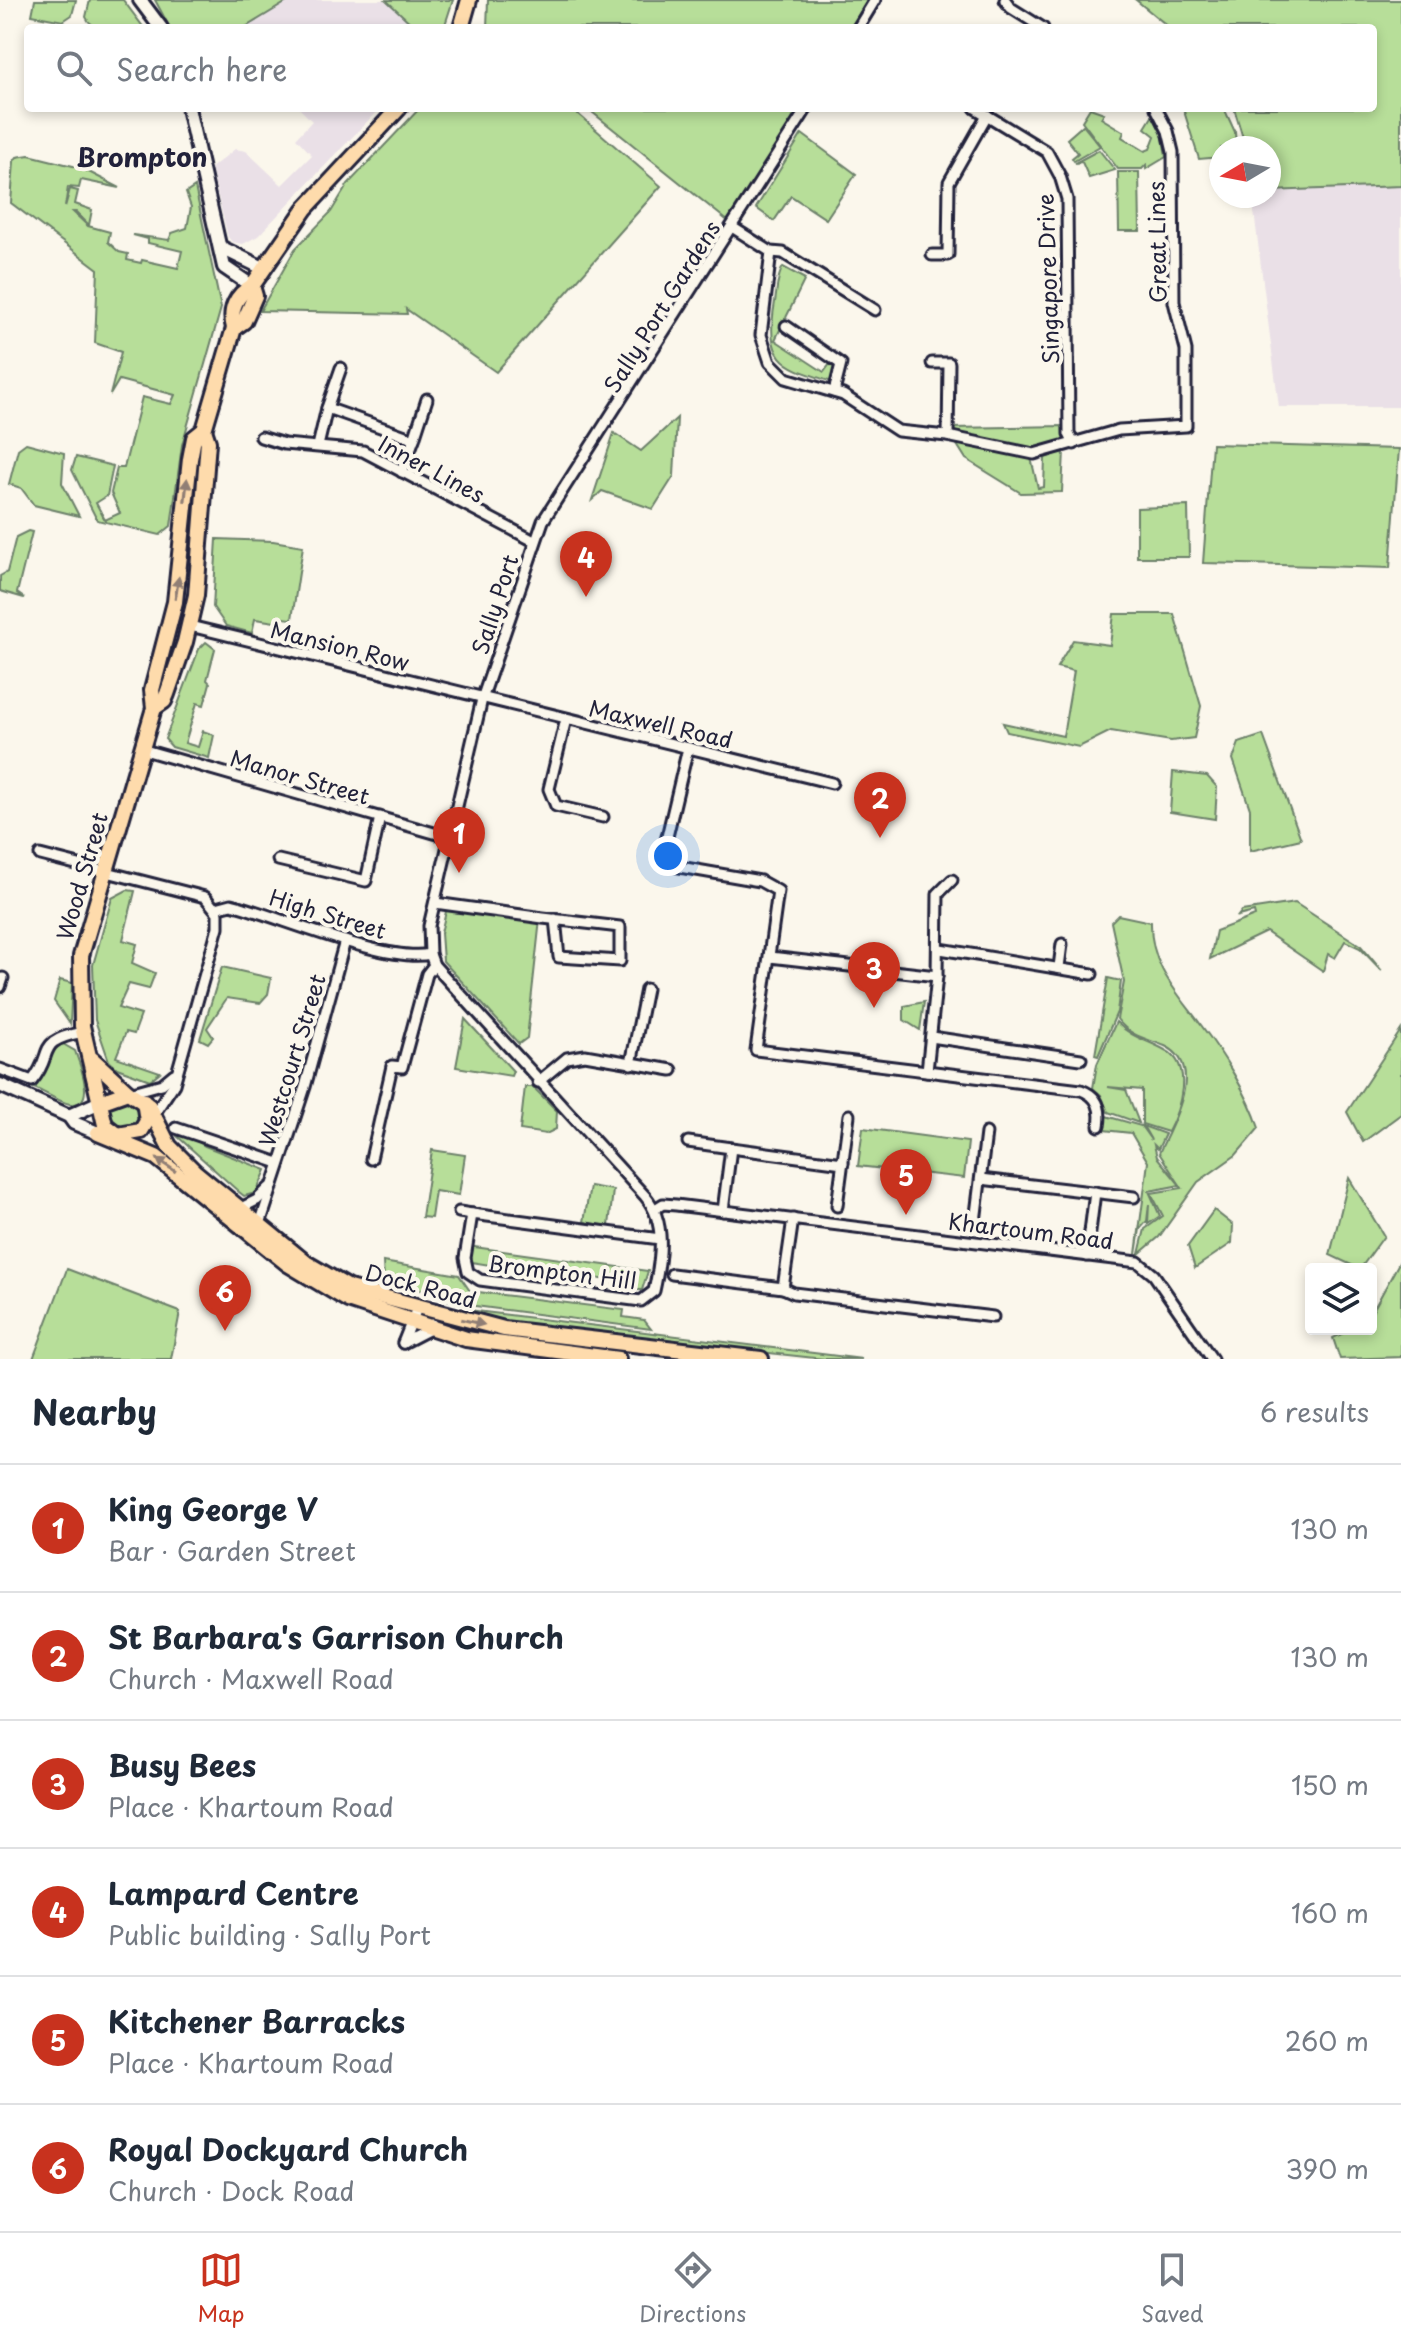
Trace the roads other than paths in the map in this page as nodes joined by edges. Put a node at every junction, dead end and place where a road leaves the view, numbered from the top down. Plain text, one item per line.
1 (140, 0) edge
2 (469, 0) edge
3 (875, 0) edge
4 (1005, 0) edge
5 (158, 24) edge
6 (462, 24) edge
7 (860, 24) edge
8 (1032, 24) edge
9 (189, 112) edge
10 (395, 112) edge
11 (804, 112) edge
12 (982, 112) edge
13 (1158, 112) edge
14 (987, 115) junction
15 (732, 227) junction
16 (220, 247) junction
17 (771, 252) junction
18 (932, 255) dead end
19 (263, 268) junction
20 (252, 286) junction
21 (875, 310) dead end
22 (786, 326) dead end
23 (932, 363) dead end
24 (341, 368) dead end
25 (834, 392) junction
26 (427, 399) dead end
27 (327, 408) junction
28 (204, 430) junction
29 (948, 436) junction
30 (261, 437) dead end
31 (414, 439) junction
32 (1074, 444) junction
33 (318, 446) junction
34 (402, 472) junction
35 (543, 521) joint
36 (534, 541) junction
37 (182, 555) junction
38 (201, 556) junction
39 (171, 622) junction
40 (190, 626) junction
41 (482, 699) junction
42 (154, 708) junction
43 (566, 719) junction
44 (688, 748) junction
45 (141, 749) junction
46 (832, 783) dead end
47 (380, 817) junction
48 (603, 817) dead end
49 (448, 837) junction
50 (40, 855) dead end
51 (278, 860) dead end
52 (104, 871) junction
53 (952, 880) dead end
54 (435, 903) junction
55 (216, 908) junction
56 (555, 919) junction
57 (345, 941) junction
58 (1062, 944) dead end
59 (940, 949) junction
60 (430, 954) junction
61 (770, 957) junction
62 (434, 965) junction
63 (1059, 967) junction
64 (1092, 974) dead end
65 (937, 976) junction
66 (646, 989) dead end
67 (83, 1032) junction
68 (931, 1037) junction
69 (92, 1059) junction
70 (1081, 1059) dead end
71 (631, 1064) junction
72 (0, 1069) edge
73 (672, 1070) dead end
74 (927, 1071) junction
75 (174, 1074) junction
76 (538, 1082) junction
77 (0, 1085) edge
78 (135, 1095) junction
79 (100, 1102) junction
80 (154, 1114) junction
81 (849, 1115) dead end
82 (69, 1116) junction
83 (1099, 1126) dead end
84 (176, 1128) dead end
85 (986, 1133) dead end
86 (110, 1134) junction
87 (688, 1142) dead end
88 (135, 1147) junction
89 (731, 1148) junction
90 (371, 1159) dead end
91 (279, 1163) junction
92 (843, 1163) junction
93 (981, 1179) junction
94 (269, 1188) junction
95 (1095, 1192) junction
96 (1134, 1197) dead end
97 (837, 1206) dead end
98 (239, 1209) junction
99 (655, 1209) junction
100 (723, 1211) junction
101 (459, 1212) dead end
102 (472, 1214) junction
103 (793, 1219) junction
104 (975, 1222) dead end
105 (259, 1227) junction
106 (660, 1239) junction
107 (1087, 1256) junction
108 (672, 1274) dead end
109 (783, 1288) junction
110 (417, 1308) junction
111 (435, 1313) junction
112 (993, 1317) dead end
113 (413, 1324) junction
114 (430, 1329) junction
115 (618, 1359) edge
116 (761, 1359) edge
117 (1212, 1359) edge

1 - 5 main road
2 - 6 main road
3 - 7 street
4 - 8 street
9 - 16 main road
10 - 19 main road, Wood Street
11 - 15 street, Sally Port Gardens
12 - 14 street, Singapore Drive
13 - 32 street, Great Lines
14 - 18 street
14 - 32 street, Singapore Drive
15 - 17 street
15 - 35 street, Sally Port Gardens
16 - 19 main road
16 - 20 main road
17 - 21 street
17 - 25 street
19 - 20 main road, Wood Street
20 - 28 main road, Wood Street
22 - 25 street
23 - 29 street
24 - 27 street
25 - 29 street
26 - 31 street
27 - 31 street
27 - 33 street
37 -> 28 main road, Wood Street
28 - 38 main road, Wood Street
29 - 32 street
30 - 33 street, Inner Lines
31 - 34 street
33 - 34 street, Inner Lines
34 - 36 street, Inner Lines
35 - 36 street, Sally Port
36 - 41 street, Sally Port
37 - 38 main road
39 -> 37 main road, Wood Street
38 - 40 main road, Wood Street
39 - 40 main road
39 - 42 main road, Wood Street
40 - 41 street, Mansion Row
40 - 42 main road, Wood Street
41 - 43 street, Maxwell Road
41 - 49 street, Sally Port
42 - 45 main road, Wood Street
43 - 44 street, Maxwell Road
43 - 48 street
44 - 46 street, Maxwell Road
44 - 61 street
45 - 47 street, Manor Street
45 - 52 main road, Wood Street
47 - 49 street, Manor Street
47 - 51 street
49 - 54 street, Sally Port
50 - 52 street
52 - 55 street
52 - 67 main road, Wood Street
53 - 59 street
54 - 56 street
54 - 60 street, Sally Port
55 - 57 street, High Street
55 - 75 street
56 - 56 street
57 - 60 street, High Street
57 - 91 street, Westcourt Street
58 - 63 street
59 - 63 street
59 - 65 street
60 - 62 street
61 - 65 street
61 - 74 street
62 - 76 street
62 - 90 street
63 - 64 street
65 - 68 street
66 - 71 street
67 - 69 main road, Wood Street
67 - 72 street
68 - 70 street
68 - 74 street
69 - 78 main road, Wood Street
69 - 79 main road, Wood Street
71 - 73 street
71 - 76 street
74 - 83 street
75 - 78 street
75 - 80 street
76 - 99 street
77 - 82 main road, Dock Road
78 - 79 main road
78 - 80 main road, Dock Road
78 - 86 main road
79 - 82 main road
79 - 86 main road, Wood Street
80 - 98 main road, Dock Road
81 - 92 street
82 - 86 main road, Dock Road
84 - 91 street
85 - 93 street
86 - 88 main road, Dock Road
86 - 88 main road, Dock Road
87 - 89 street
113 -> 88 main road, Dock Road
89 - 92 street
89 - 100 street
91 - 94 street, Westcourt Street
92 - 97 street
93 - 95 street
93 - 104 street
94 - 98 street
94 - 105 street, Westcourt Street
95 - 96 street
95 - 107 street
98 - 105 main road, Dock Road
99 - 100 street, Khartoum Road
99 - 106 street, Brompton Hill
100 - 103 street, Khartoum Road
101 - 102 street
102 - 106 street, Brompton Hill
102 - 106 street, Brompton Hill
103 - 107 street, Khartoum Road
103 - 109 street
105 - 110 main road, Dock Road
107 - 117 street, Khartoum Road
108 - 109 street
109 - 112 street
110 - 111 main road, Dock Road
110 - 113 street
111 - 114 street
111 -> 116 main road, Dock Road
113 - 114 main road, Dock Road
113 - 114 street
114 - 115 main road, Dock Road

